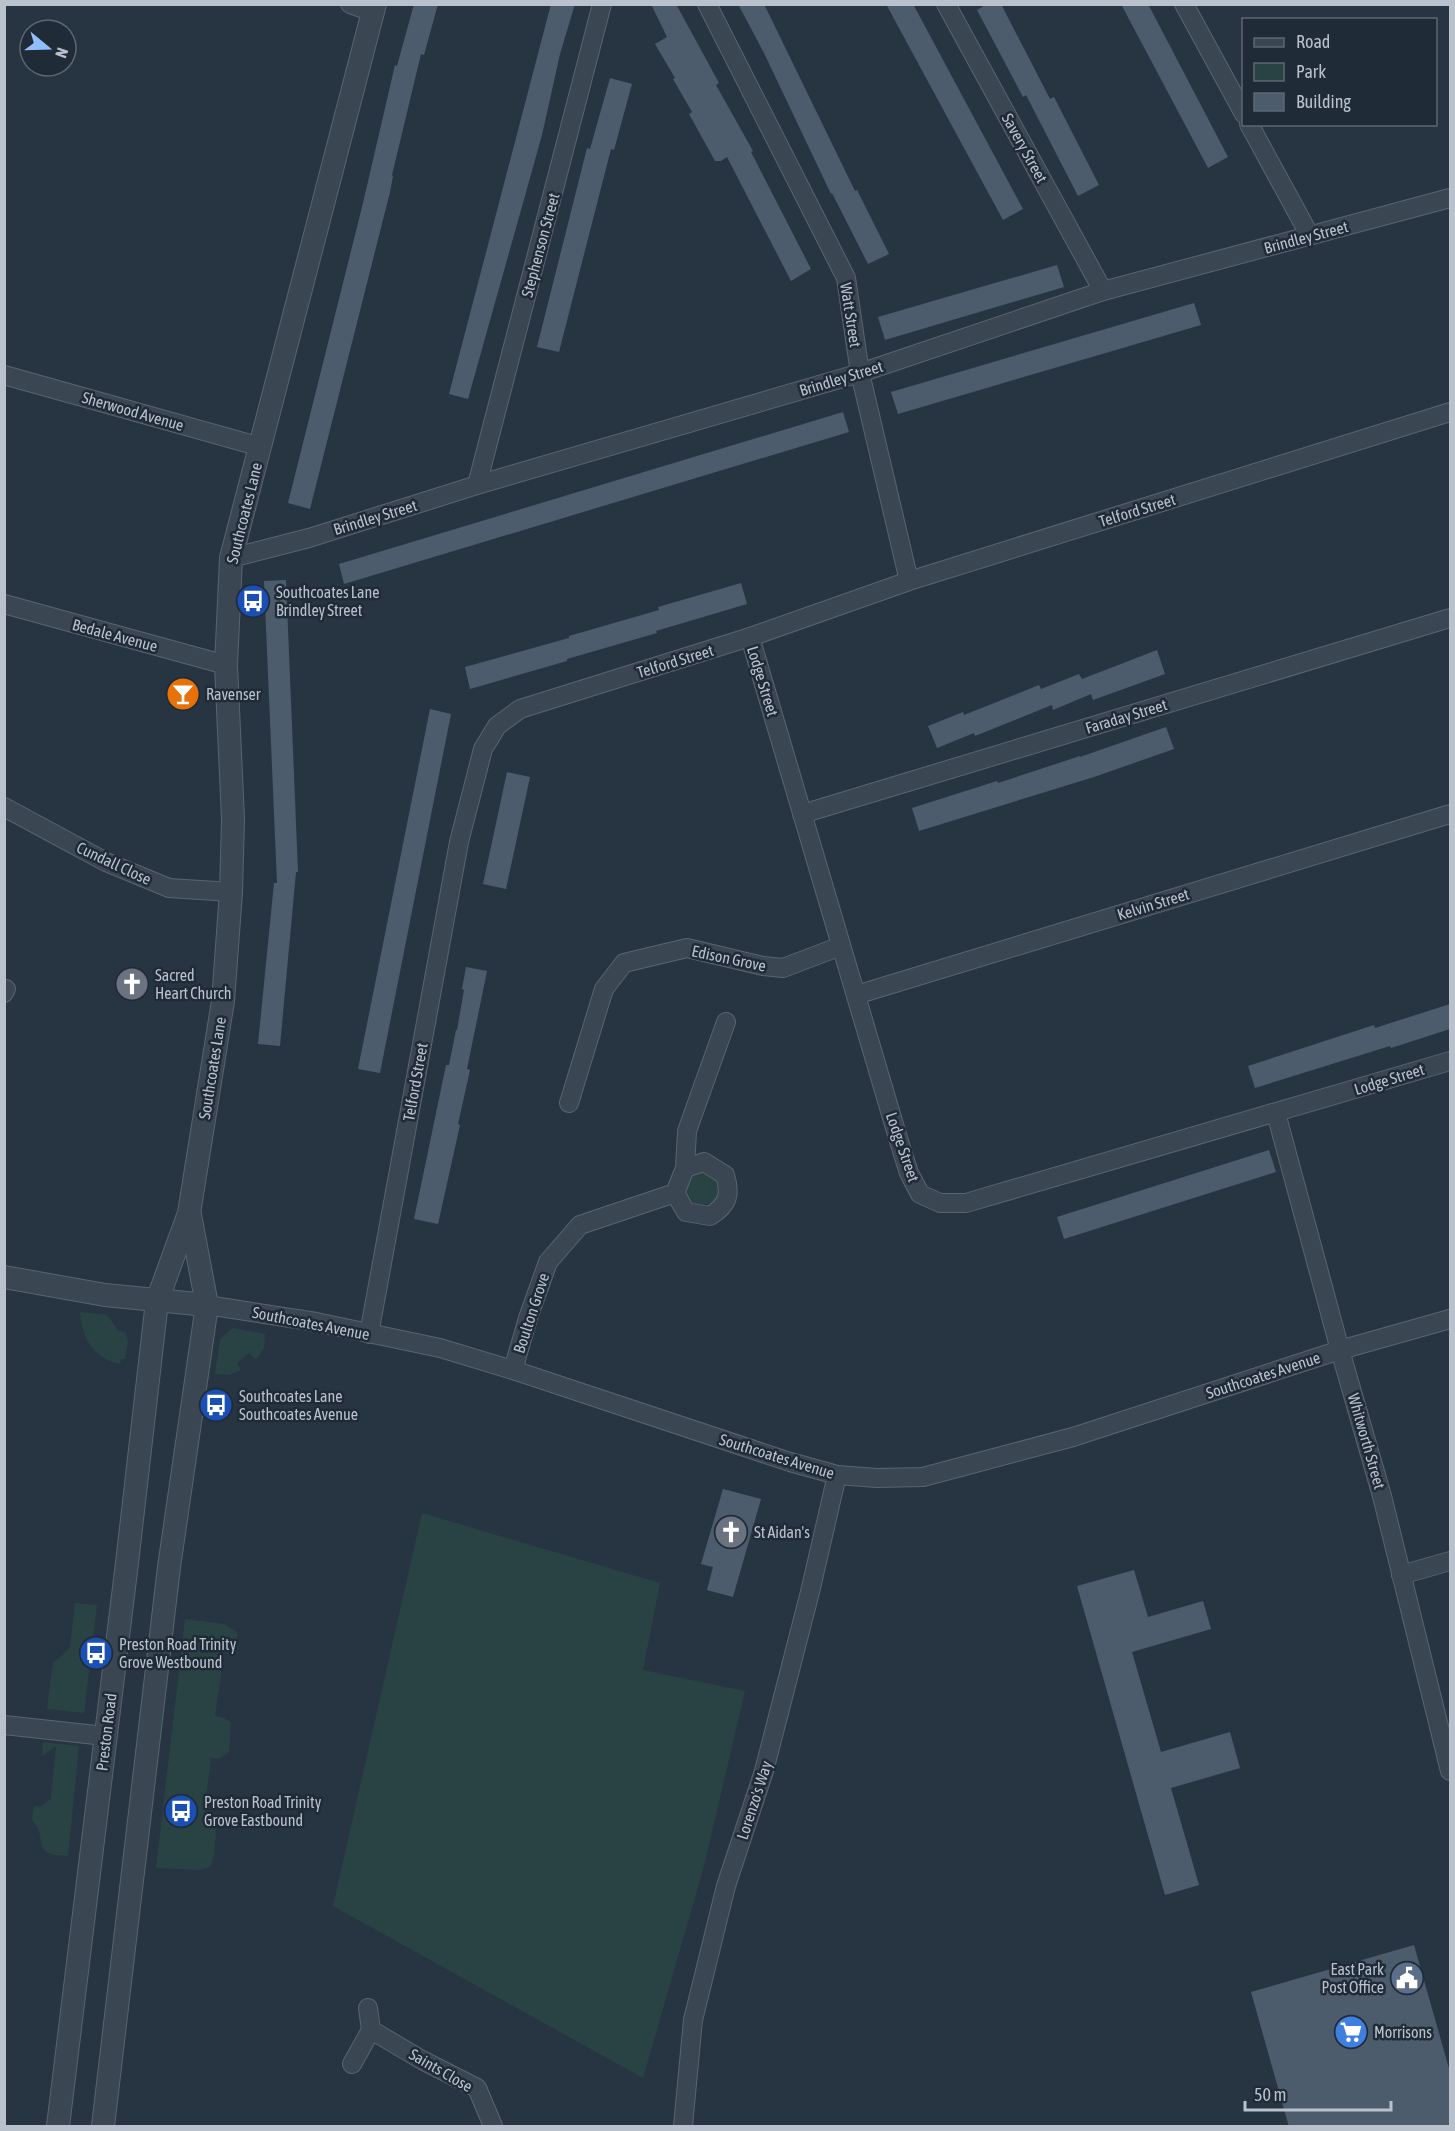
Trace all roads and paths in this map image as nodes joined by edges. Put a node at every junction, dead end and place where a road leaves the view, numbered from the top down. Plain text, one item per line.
1 (350, 4) edge
2 (602, 4) edge
3 (707, 4) edge
4 (946, 4) edge
5 (1184, 4) edge
6 (374, 8) edge
7 (1242, 110) edge
8 (1250, 126) edge
9 (1450, 198) edge
10 (1310, 236) junction
11 (1103, 291) junction
12 (860, 373) junction
13 (4, 375) edge
14 (1450, 412) edge
15 (261, 447) junction
16 (477, 485) junction
17 (231, 558) junction
18 (909, 581) junction
19 (4, 604) edge
20 (1450, 618) edge
21 (750, 637) junction
22 (226, 665) junction
23 (4, 807) edge
24 (802, 814) junction
25 (1450, 814) edge
26 (231, 892) junction
27 (841, 946) junction
28 (856, 994) junction
29 (726, 1022) dead end
30 (1450, 1061) edge
31 (568, 1103) dead end
32 (1276, 1113) junction
33 (685, 1168) junction
34 (675, 1193) junction
35 (189, 1213) junction
36 (4, 1277) edge
37 (157, 1301) junction
38 (207, 1305) junction
39 (1450, 1319) edge
40 (369, 1334) junction
41 (1340, 1350) junction
42 (513, 1370) junction
43 (837, 1475) junction
44 (1450, 1561) edge
45 (1401, 1575) junction
46 (4, 1725) edge
47 (105, 1736) junction
48 (1450, 1771) edge
49 (368, 2008) dead end
50 (371, 2030) junction
51 (352, 2064) dead end
52 (58, 2127) edge
53 (103, 2127) edge
54 (494, 2127) edge
55 (683, 2127) edge

1 - 6 street
2 - 16 street, Stephenson Street
3 - 12 street, Watt Street
4 - 11 street, Savery Street
5 - 7 street
6 - 15 street, Southcoates Lane
8 - 10 street
9 - 10 street, Brindley Street
10 - 11 street, Brindley Street
11 - 12 street, Brindley Street
12 - 16 street, Brindley Street
12 - 18 street, Watt Street
13 - 15 street, Sherwood Avenue
14 - 18 street, Telford Street
15 - 17 street, Southcoates Lane
16 - 17 street, Brindley Street
17 - 22 street, Southcoates Lane
18 - 21 street, Telford Street
19 - 22 street, Bedale Avenue
20 - 24 street, Faraday Street
21 - 24 street, Lodge Street
21 - 40 street, Telford Street
22 - 26 street, Southcoates Lane
23 - 26 street, Cundall Close
24 - 27 street, Lodge Street
25 - 28 street, Kelvin Street
26 - 35 street, Southcoates Lane
27 - 28 street, Lodge Street
27 - 31 street, Edison Grove
28 - 32 street, Lodge Street
29 - 33 street
30 - 32 street, Lodge Street
32 - 41 street, Whitworth Street
33 - 34 street
33 - 34 street
34 - 42 street, Boulton Grove
35 - 37 street, Southcoates Lane
35 - 38 street, Southcoates Lane
36 - 37 street
37 - 38 street
37 - 47 street, Preston Road
38 - 40 street, Southcoates Avenue
38 - 53 street
39 - 41 street, Southcoates Avenue
40 - 42 street, Southcoates Avenue
41 - 43 street, Southcoates Avenue
41 - 45 street, Whitworth Street
42 - 43 street, Southcoates Avenue
43 - 55 street, Lorenzo's Way
44 - 45 street
45 - 48 street, Whitworth Street
46 - 47 street
47 - 52 street, Preston Road
49 - 50 street
50 - 51 street
50 - 54 street, Saints Close

